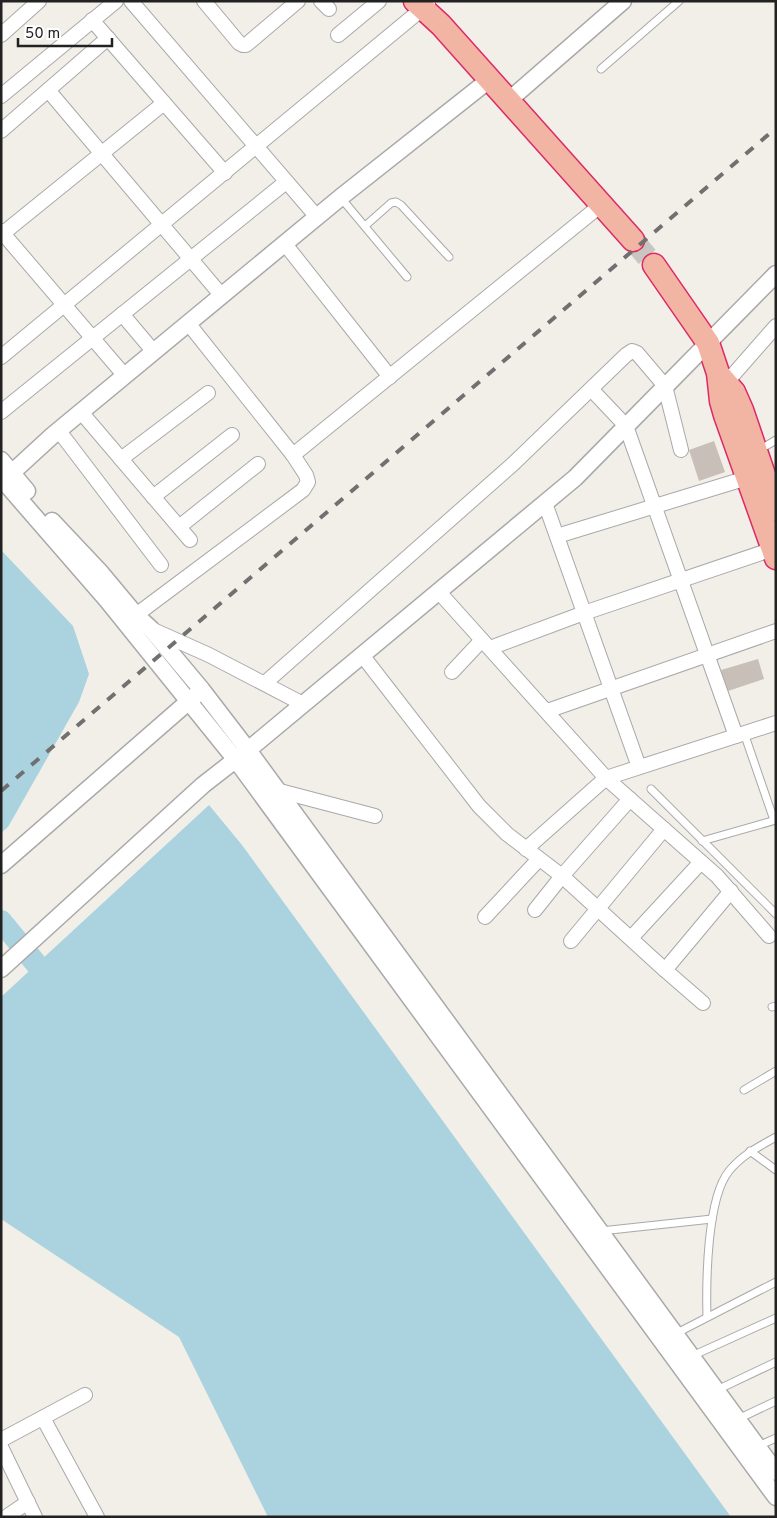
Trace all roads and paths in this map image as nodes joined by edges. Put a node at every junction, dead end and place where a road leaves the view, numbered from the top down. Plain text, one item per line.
1 (39, 1) edge
2 (116, 1) edge
3 (131, 1) edge
4 (204, 1) edge
5 (298, 1) edge
6 (379, 1) edge
7 (623, 1) edge
8 (679, 1) edge
9 (424, 4) edge
10 (92, 20) junction
11 (1, 35) edge
12 (338, 35) dead end
13 (108, 38) junction
14 (601, 69) dead end
15 (489, 80) junction
16 (48, 90) junction
17 (1, 96) edge
18 (164, 102) junction
19 (508, 102) junction
20 (1, 131) edge
21 (256, 147) junction
22 (102, 153) junction
23 (225, 173) junction
24 (286, 182) junction
25 (340, 197) junction
26 (601, 204) junction
27 (317, 217) junction
28 (162, 225) junction
29 (365, 226) junction
30 (2, 233) edge
31 (633, 240) tunnel mouth
32 (285, 244) junction
33 (449, 257) dead end
34 (190, 258) junction
35 (654, 265) tunnel mouth
36 (776, 274) edge
37 (408, 277) dead end
38 (222, 296) junction
39 (65, 305) junction
40 (122, 314) junction
41 (188, 323) junction
42 (775, 327) edge
43 (93, 338) junction
44 (708, 343) junction
45 (154, 352) junction
46 (1, 357) edge
47 (126, 376) junction
48 (390, 377) junction
49 (722, 378) junction
50 (665, 386) junction
51 (591, 389) junction
52 (208, 393) dead end
53 (1, 412) edge
54 (81, 412) junction
55 (626, 426) junction
56 (58, 431) junction
57 (232, 435) dead end
58 (776, 440) edge
59 (681, 450) dead end
60 (756, 452) junction
61 (293, 455) junction
62 (121, 459) junction
63 (1, 460) edge
64 (258, 464) dead end
65 (5, 477) edge
66 (747, 478) junction
67 (153, 496) junction
68 (545, 503) junction
69 (654, 506) junction
70 (776, 510) edge
71 (179, 527) junction
72 (557, 536) junction
73 (190, 540) dead end
74 (774, 553) edge
75 (161, 565) dead end
76 (680, 580) junction
77 (438, 591) junction
78 (584, 613) junction
79 (136, 615) junction
80 (120, 616) junction
81 (151, 629) junction
82 (776, 631) edge
83 (486, 644) junction
84 (362, 655) junction
85 (707, 655) junction
86 (452, 672) dead end
87 (265, 683) junction
88 (611, 689) junction
89 (202, 690) junction
90 (188, 701) junction
91 (303, 704) junction
92 (546, 711) junction
93 (776, 723) edge
94 (740, 734) junction
95 (242, 755) junction
96 (639, 767) junction
97 (606, 778) junction
98 (651, 789) dead end
99 (276, 790) junction
100 (630, 798) junction
101 (375, 816) dead end
102 (775, 820) edge
103 (664, 829) junction
104 (702, 841) junction
105 (526, 849) junction
106 (539, 859) junction
107 (701, 862) junction
108 (1, 864) edge
109 (562, 876) junction
110 (731, 891) junction
111 (598, 908) junction
112 (535, 910) dead end
113 (776, 914) edge
114 (485, 917) dead end
115 (770, 936) dead end
116 (631, 938) junction
117 (571, 941) dead end
118 (1, 969) edge
119 (665, 970) junction
120 (418, 996) junction
121 (703, 1003) dead end
122 (776, 1071) edge
123 (744, 1090) dead end
124 (776, 1138) edge
125 (750, 1151) junction
126 (776, 1170) edge
127 (712, 1219) junction
128 (599, 1231) junction
129 (776, 1282) edge
130 (707, 1318) junction
131 (776, 1318) edge
132 (675, 1334) junction
133 (691, 1356) junction
134 (776, 1362) edge
135 (716, 1391) junction
136 (85, 1395) dead end
137 (776, 1401) edge
138 (43, 1418) junction
139 (737, 1419) junction
140 (776, 1438) edge
141 (1, 1440) edge
142 (1, 1447) edge
143 (757, 1447) junction
144 (776, 1472) edge
145 (776, 1497) edge
146 (28, 1502) junction
147 (6, 1517) edge
148 (35, 1517) edge
149 (97, 1517) edge

1 - 11 street
2 - 10 street
3 - 21 street
4 - 5 street
6 - 12 street
7 - 19 street
8 - 14 lane
9 - 15 highway
9 - 21 street
10 - 13 street
10 - 17 street
13 - 16 street
13 - 18 street
15 - 19 highway
15 - 25 street
16 - 20 street
16 - 22 street
18 - 22 street
18 - 23 street
19 - 26 highway
21 - 23 street
21 - 24 street
22 - 28 street
22 - 30 street
23 - 28 street
24 - 27 street
24 - 34 street
25 - 27 street
25 - 29 lane
26 - 31 highway
26 - 48 street
27 - 32 street
28 - 34 street
28 - 39 street
29 - 33 lane
29 - 37 lane
30 - 39 street
32 - 38 street
32 - 48 street
34 - 38 street
34 - 40 street
35 - 44 highway
36 - 44 street
38 - 41 street
39 - 43 street
39 - 46 street
40 - 43 street
40 - 45 street
41 - 45 street
41 - 61 street
42 - 49 street
43 - 47 street
43 - 53 street
44 - 49 highway
44 - 50 street
45 - 47 street
47 - 54 street
48 - 61 street
49 - 60 highway
49 - 66 highway
50 - 51 street
50 - 55 street
50 - 59 street
51 - 55 street
51 - 87 street
52 - 62 street
54 - 56 street
54 - 62 street
55 - 68 street
55 - 69 street
56 - 65 street
56 - 75 street
57 - 67 street
58 - 60 lane
60 - 70 highway
61 - 79 street
62 - 67 street
63 - 65 street
64 - 71 street
65 - 79 street
65 - 80 street
66 - 69 street
66 - 74 highway
67 - 71 street
68 - 72 street
68 - 77 street
69 - 72 street
69 - 76 street
71 - 73 street
72 - 78 street
74 - 76 street
76 - 78 street
76 - 85 street
77 - 83 street
77 - 84 street
78 - 83 street
78 - 88 street
79 - 81 street
80 - 81 street
80 - 90 street
81 - 87 street
81 - 89 street
82 - 85 street
83 - 86 street
83 - 92 street
84 - 91 street
84 - 105 street
85 - 88 street
85 - 94 street
87 - 91 street
88 - 92 street
88 - 96 street
89 - 90 street
89 - 95 street
90 - 95 street
90 - 108 street
91 - 95 street
92 - 97 street
93 - 94 street
94 - 96 street
94 - 102 lane
95 - 99 street
95 - 118 street
95 - 120 street
96 - 97 street
97 - 100 street
97 - 105 street
98 - 104 lane
99 - 101 street
99 - 120 street
100 - 103 street
100 - 109 street
102 - 104 lane
103 - 107 street
103 - 111 street
104 - 113 lane
105 - 106 street
106 - 109 street
106 - 114 street
107 - 110 street
107 - 116 street
109 - 111 street
109 - 112 street
110 - 115 street
110 - 119 street
111 - 116 street
111 - 117 street
116 - 119 street
119 - 121 street
120 - 128 street
120 - 145 street
122 - 123 lane
124 - 125 lane
125 - 126 lane
125 - 127 lane
127 - 128 lane
127 - 130 lane
128 - 132 street
129 - 130 lane
130 - 132 lane
131 - 133 lane
132 - 133 street
133 - 135 street
134 - 135 lane
135 - 139 street
136 - 138 street
137 - 139 lane
138 - 141 street
138 - 149 street
139 - 143 street
140 - 143 lane
142 - 146 street
143 - 144 street
146 - 147 street
146 - 148 street

